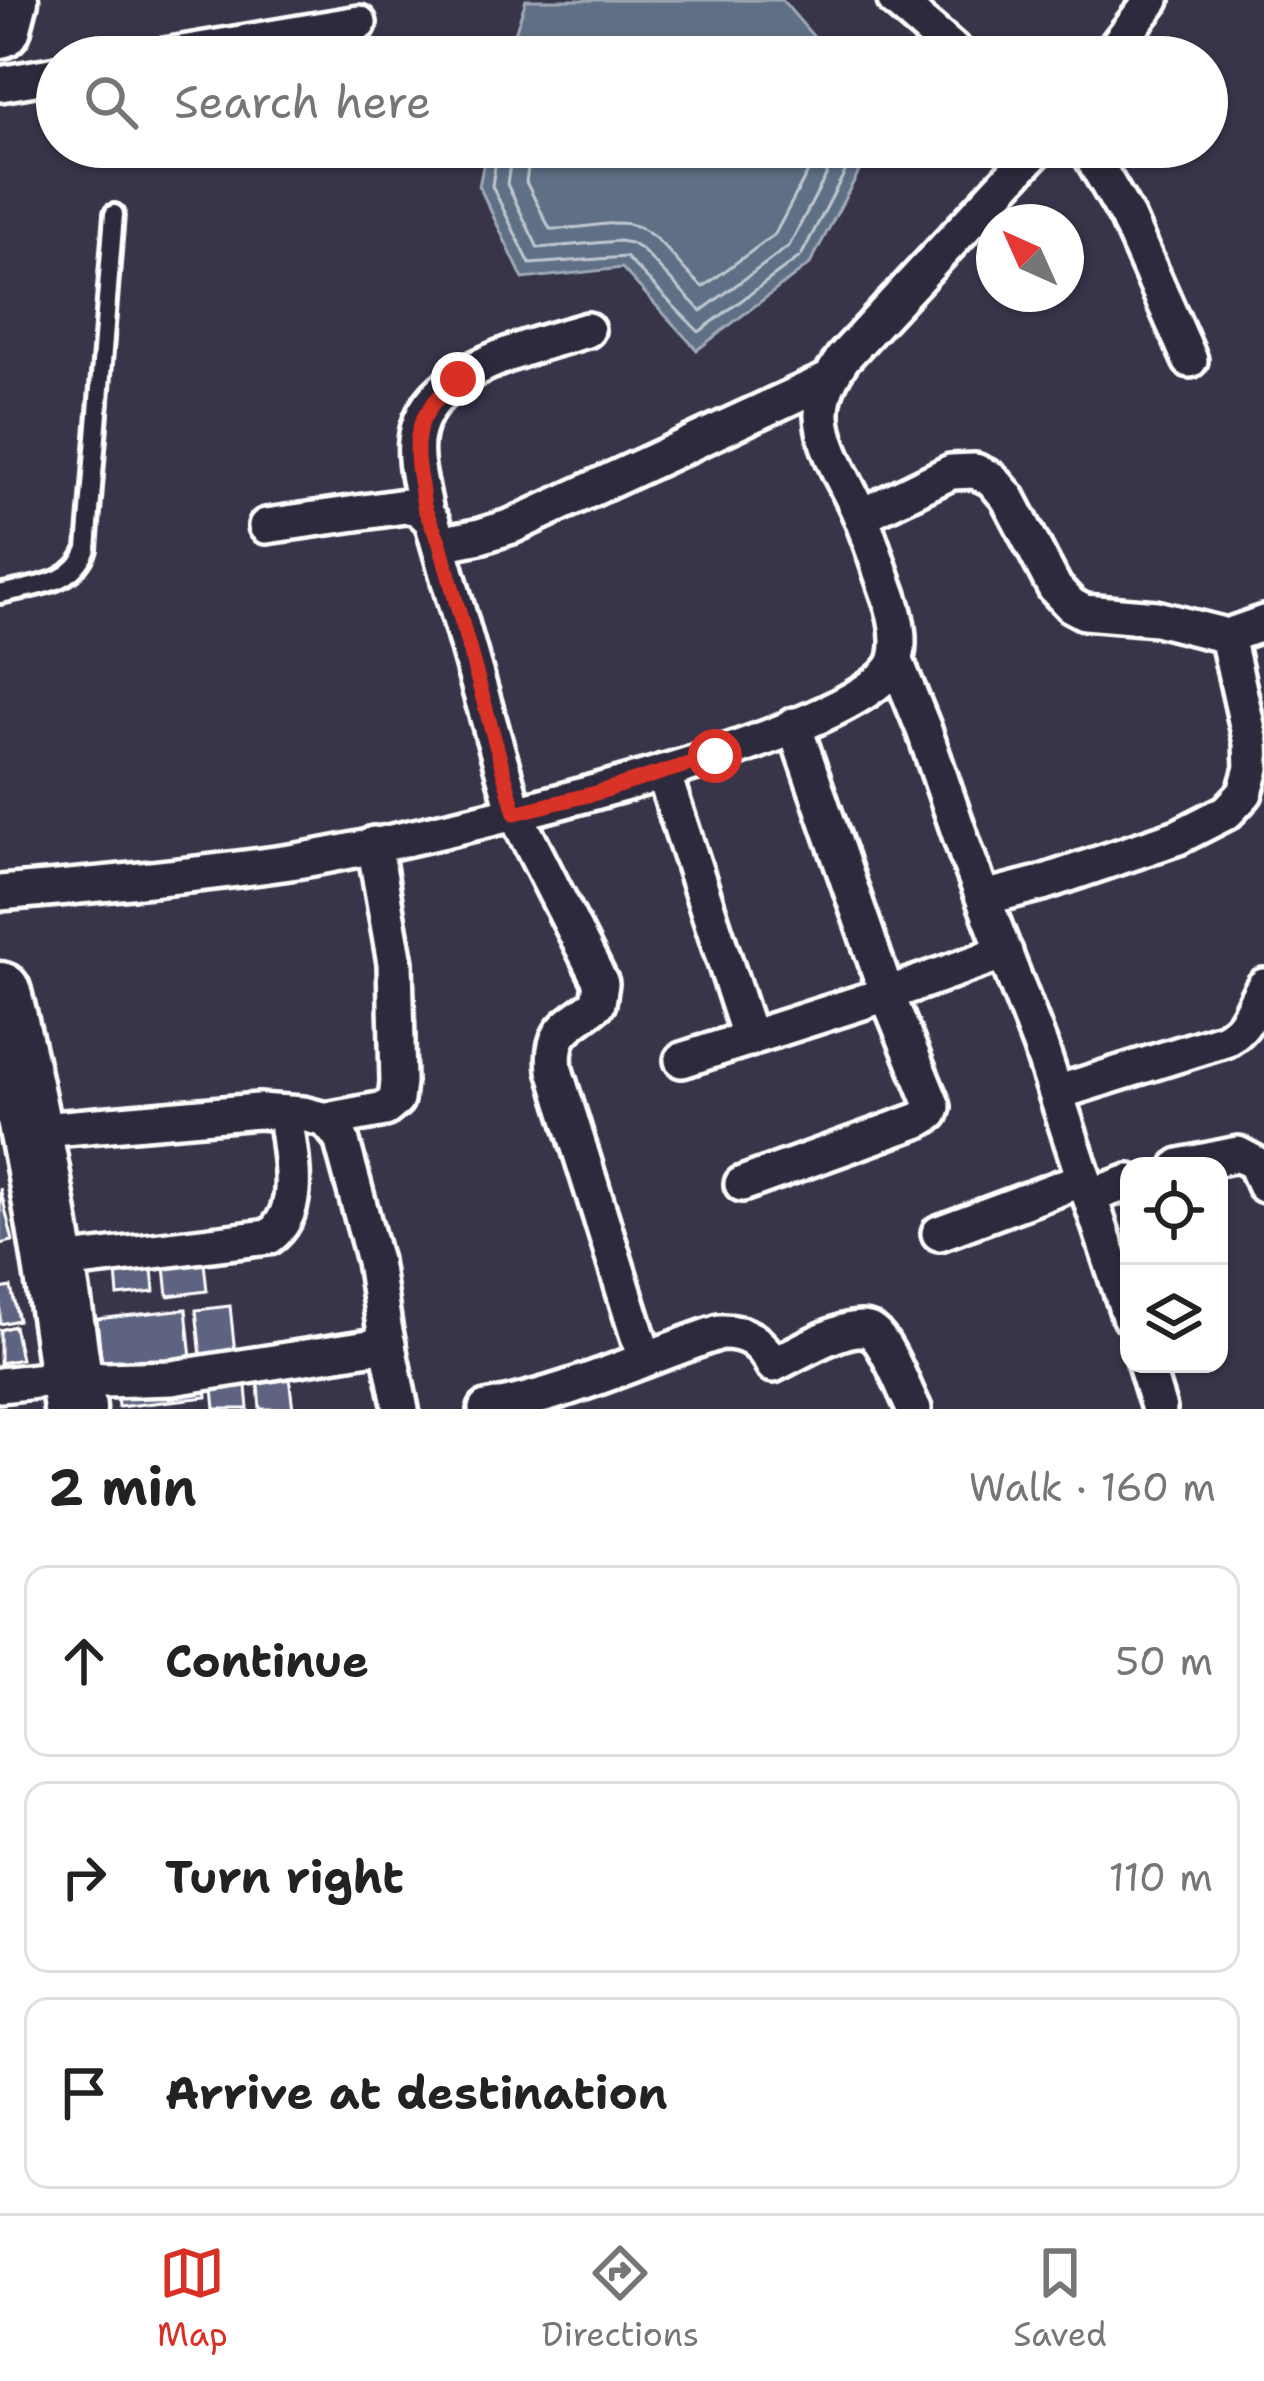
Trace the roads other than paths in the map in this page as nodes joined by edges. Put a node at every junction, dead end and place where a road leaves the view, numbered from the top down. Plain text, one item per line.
1 (7, 0) edge
2 (895, 0) edge
3 (1152, 0) edge
4 (359, 23) dead end
5 (0, 27) edge
6 (325, 36) edge
7 (937, 36) edge
8 (1124, 36) edge
9 (36, 78) edge
10 (0, 84) edge
11 (1019, 168) edge
12 (1098, 168) edge
13 (114, 214) dead end
14 (587, 329) dead end
15 (1190, 360) dead end
16 (828, 380) junction
17 (426, 512) junction
18 (861, 517) junction
19 (266, 526) dead end
20 (440, 544) junction
21 (0, 594) edge
22 (1264, 623) edge
23 (1227, 635) junction
24 (896, 661) junction
25 (794, 725) junction
26 (663, 772) junction
27 (515, 813) junction
28 (374, 844) junction
29 (0, 893) edge
30 (984, 898) junction
31 (1005, 952) junction
32 (1264, 986) edge
33 (0, 993) edge
34 (887, 994) junction
35 (750, 1039) junction
36 (682, 1060) dead end
37 (1056, 1093) junction
38 (285, 1113) junction
39 (326, 1120) junction
40 (30, 1131) junction
41 (1224, 1157) edge
42 (742, 1184) dead end
43 (1120, 1184) edge
44 (1264, 1185) edge
45 (1087, 1187) junction
46 (939, 1234) dead end
47 (54, 1263) junction
48 (1120, 1288) edge
49 (388, 1344) junction
50 (645, 1359) junction
51 (1147, 1373) edge
52 (0, 1385) edge
53 (73, 1393) edge
54 (401, 1409) edge
55 (486, 1409) edge
56 (914, 1409) edge
57 (1159, 1409) edge

1 - 5 highway
2 - 7 street
3 - 8 street
4 - 6 street
9 - 10 street
11 - 16 street
12 - 15 street
13 - 21 lane
14 - 17 street
16 - 18 street
16 - 20 street
17 - 19 street
17 - 20 street
18 - 23 street
18 - 24 street
20 - 27 street
22 - 23 street
23 - 30 street
24 - 25 street
24 - 30 street
25 - 26 street
25 - 34 street
26 - 27 street
26 - 35 street
27 - 28 street
27 - 50 street
28 - 29 street
28 - 39 street
30 - 31 street
31 - 34 street
31 - 37 street
32 - 37 street
33 - 40 highway
34 - 35 street
34 - 42 street
35 - 36 street
37 - 45 street
38 - 39 street
38 - 40 street
38 - 47 street
39 - 49 street
40 - 47 highway
41 - 44 street
43 - 45 street
45 - 46 street
45 - 48 street
47 - 53 highway
49 - 53 street
49 - 54 street
50 - 55 street
50 - 56 street
51 - 57 street
52 - 53 street

